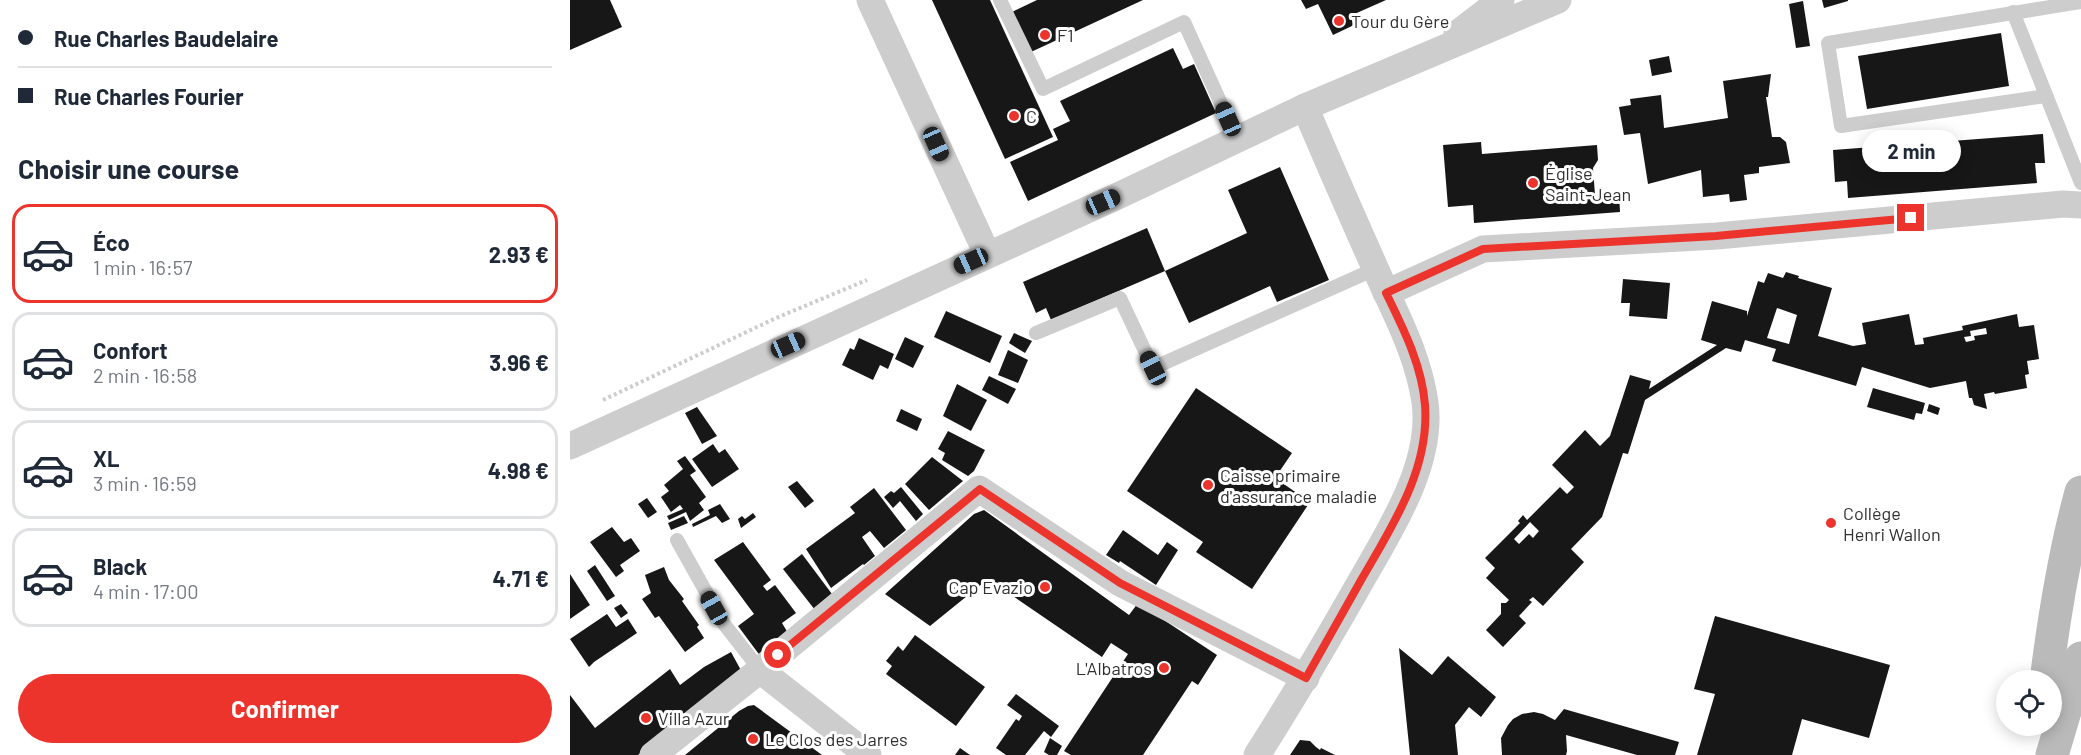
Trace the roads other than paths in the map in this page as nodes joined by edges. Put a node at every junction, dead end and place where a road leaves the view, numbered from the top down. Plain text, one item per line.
1 (870, 0) edge
2 (1000, 0) edge
3 (1558, 0) edge
4 (2081, 2) edge
5 (1508, 7) edge
6 (2013, 12) junction
7 (2046, 96) junction
8 (1305, 107) junction
9 (1237, 139) junction
10 (2081, 183) edge
11 (2081, 205) edge
12 (987, 254) junction
13 (1375, 269) junction
14 (1386, 293) junction
15 (1036, 333) dead end
16 (570, 446) edge
17 (2081, 492) edge
18 (677, 540) dead end
19 (2081, 658) edge
20 (760, 670) junction
21 (2047, 670) edge
22 (1306, 678) junction
23 (2039, 736) edge
24 (653, 755) edge
25 (868, 755) edge
26 (1257, 755) edge
27 (2037, 755) edge
28 (2052, 755) edge

1 - 12 street
2 - 9 lane
3 - 5 street
4 - 6 lane
5 - 8 street
6 - 7 lane
6 - 7 lane
7 - 10 lane
8 - 9 street
8 - 13 street
9 - 12 street
11 - 14 street
12 - 16 street
13 - 14 street
13 - 15 lane
14 - 22 street
17 - 21 main road
18 - 20 lane
19 - 28 main road
20 - 22 street
20 - 24 street
20 - 25 street
22 - 26 street
23 - 27 main road

